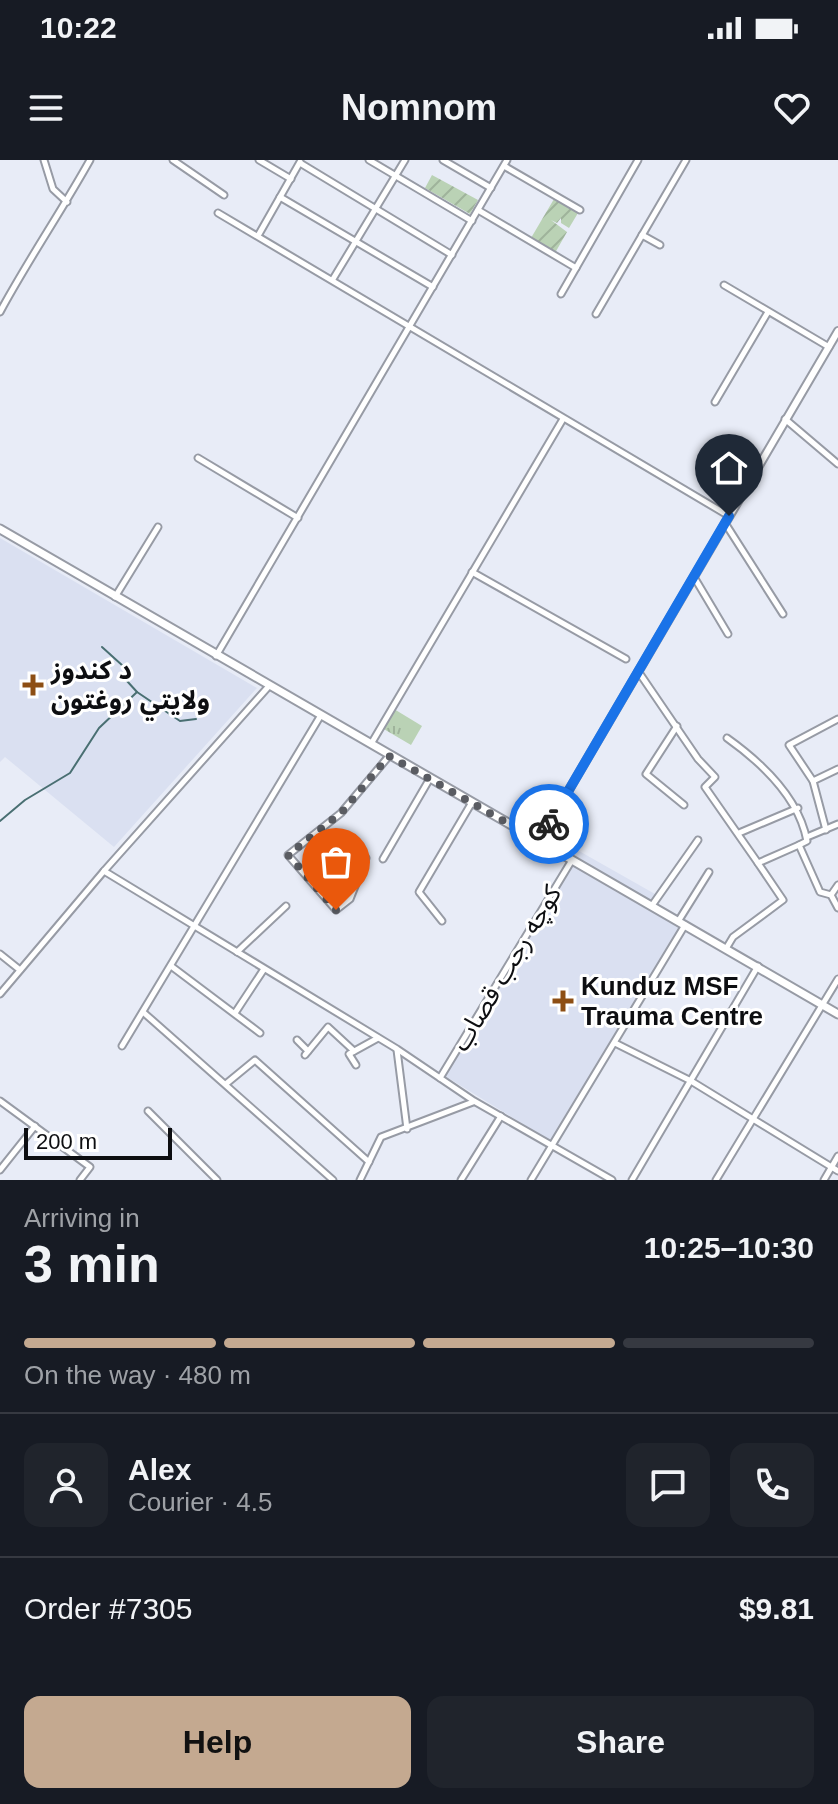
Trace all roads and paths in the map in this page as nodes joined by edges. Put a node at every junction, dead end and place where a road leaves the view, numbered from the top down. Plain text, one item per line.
1 (44, 160) edge
2 (90, 160) edge
3 (173, 160) edge
4 (259, 160) edge
5 (369, 160) edge
6 (405, 160) edge
7 (443, 160) edge
8 (638, 160) edge
9 (686, 160) edge
10 (301, 162) edge
11 (506, 163) edge
12 (395, 175) junction
13 (291, 179) junction
14 (491, 188) junction
15 (224, 195) dead end
16 (280, 197) junction
17 (67, 202) junction
18 (375, 209) junction
19 (478, 210) junction
20 (580, 210) dead end
21 (218, 213) dead end
22 (472, 221) junction
23 (259, 234) junction
24 (642, 235) junction
25 (356, 242) junction
26 (660, 245) dead end
27 (452, 255) junction
28 (576, 268) junction
29 (333, 279) junction
30 (724, 285) dead end
31 (433, 287) junction
32 (561, 294) dead end
33 (0, 312) edge
34 (768, 312) junction
35 (596, 314) dead end
36 (410, 327) junction
37 (838, 331) edge
38 (829, 347) junction
39 (715, 402) dead end
40 (563, 419) junction
41 (785, 419) junction
42 (198, 458) dead end
43 (838, 464) edge
44 (298, 518) junction
45 (727, 519) junction
46 (158, 527) dead end
47 (0, 529) edge
48 (472, 572) junction
49 (694, 577) junction
50 (115, 598) junction
51 (783, 614) dead end
52 (728, 634) dead end
53 (215, 656) junction
54 (626, 659) dead end
55 (638, 671) junction
56 (269, 686) junction
57 (321, 715) junction
58 (838, 719) edge
59 (677, 726) junction
60 (727, 738) dead end
61 (371, 744) junction
62 (389, 756) junction
63 (838, 769) edge
64 (429, 780) junction
65 (813, 781) junction
66 (471, 804) junction
67 (684, 805) dead end
68 (798, 808) junction
69 (838, 824) edge
70 (826, 830) junction
71 (739, 833) junction
72 (807, 837) junction
73 (698, 840) dead end
74 (539, 841) junction
75 (799, 845) junction
76 (366, 858) dead end
77 (383, 859) dead end
78 (573, 859) junction
79 (758, 863) junction
80 (104, 871) junction
81 (709, 872) dead end
82 (838, 885) edge
83 (831, 895) junction
84 (653, 904) junction
85 (286, 906) dead end
86 (838, 908) edge
87 (442, 921) dead end
88 (682, 922) junction
89 (194, 925) junction
90 (727, 947) junction
91 (237, 952) junction
92 (0, 954) edge
93 (758, 965) junction
94 (171, 966) junction
95 (264, 969) junction
96 (20, 970) junction
97 (838, 979) edge
98 (0, 994) edge
99 (821, 1004) junction
100 (143, 1012) junction
101 (235, 1013) junction
102 (838, 1014) edge
103 (260, 1033) dead end
104 (378, 1038) junction
105 (297, 1040) dead end
106 (615, 1043) junction
107 (122, 1046) dead end
108 (397, 1049) junction
109 (354, 1051) junction
110 (356, 1065) dead end
111 (440, 1078) junction
112 (691, 1081) junction
113 (227, 1083) junction
114 (0, 1101) edge
115 (474, 1101) junction
116 (148, 1111) dead end
117 (501, 1116) junction
118 (752, 1119) junction
119 (35, 1126) junction
120 (407, 1129) junction
121 (552, 1147) junction
122 (838, 1156) edge
123 (369, 1162) junction
124 (835, 1169) edge
125 (0, 1170) edge
126 (80, 1180) edge
127 (217, 1180) edge
128 (333, 1180) edge
129 (360, 1180) edge
130 (461, 1180) edge
131 (531, 1180) edge
132 (612, 1180) edge
133 (632, 1180) edge
134 (716, 1180) edge
135 (824, 1180) edge

1 - 17 street
2 - 17 street
3 - 15 street
4 - 13 street
5 - 12 street
6 - 12 street
7 - 14 street
8 - 28 street
9 - 24 street
10 - 13 street
10 - 18 street
11 - 14 street
11 - 20 street
12 - 18 street
12 - 22 street
13 - 16 street
14 - 19 street
16 - 23 street
16 - 25 street
17 - 33 street
18 - 25 street
18 - 27 street
19 - 22 street
19 - 28 street
21 - 23 street
22 - 27 street
23 - 29 street
24 - 26 street
24 - 35 street
25 - 29 street
25 - 31 street
27 - 31 street
28 - 32 street
29 - 36 street
30 - 34 street
31 - 36 street
34 - 38 street
34 - 39 street
36 - 40 street
36 - 44 street
37 - 38 main road
38 - 41 main road
40 - 45 street
40 - 48 street
41 - 43 street
41 - 45 main road
42 - 44 street
44 - 53 street
45 - 49 main road
45 - 51 street
46 - 50 street
47 - 50 highway
48 - 54 street
48 - 61 street
49 - 52 street
49 - 55 main road
50 - 53 highway
53 - 56 highway
55 - 59 street
55 - 74 main road
56 - 57 highway
56 - 80 street
57 - 61 highway
57 - 89 street
58 - 65 street
59 - 67 street
59 - 71 street
60 - 68 street
61 - 62 highway
62 - 64 highway
62 - 76 street
63 - 65 street
64 - 66 highway
64 - 77 street
65 - 70 street
66 - 74 highway
66 - 87 street
68 - 71 street
68 - 72 street
69 - 70 street
70 - 72 street
71 - 79 street
72 - 75 street
73 - 84 street
74 - 78 highway
75 - 79 street
75 - 83 street
78 - 84 highway
78 - 111 street, کوچه رجب قصاب
79 - 90 street
80 - 89 street
80 - 96 street
81 - 88 street
82 - 83 street
83 - 86 street
84 - 88 highway
85 - 91 street
88 - 90 highway
88 - 106 street
89 - 91 street
89 - 94 street
90 - 93 highway
91 - 95 street
92 - 96 street
93 - 99 highway
93 - 112 street
94 - 100 street
94 - 101 street
95 - 101 street
95 - 104 street
96 - 98 street
97 - 99 street
99 - 102 highway
99 - 118 street
100 - 107 street
100 - 113 street
101 - 103 street
104 - 108 street
104 - 109 street
105 - 109 street
106 - 112 street
106 - 121 street
108 - 111 street
108 - 120 street
109 - 110 street
111 - 115 street
112 - 118 street
112 - 133 street
113 - 123 street
113 - 128 street
114 - 119 street
115 - 117 street
115 - 120 street
116 - 127 street
117 - 121 street
117 - 130 street
118 - 124 street
118 - 134 street
119 - 125 street
119 - 126 street
120 - 123 street
121 - 131 street
121 - 132 street
122 - 124 street
123 - 129 street
124 - 135 street

